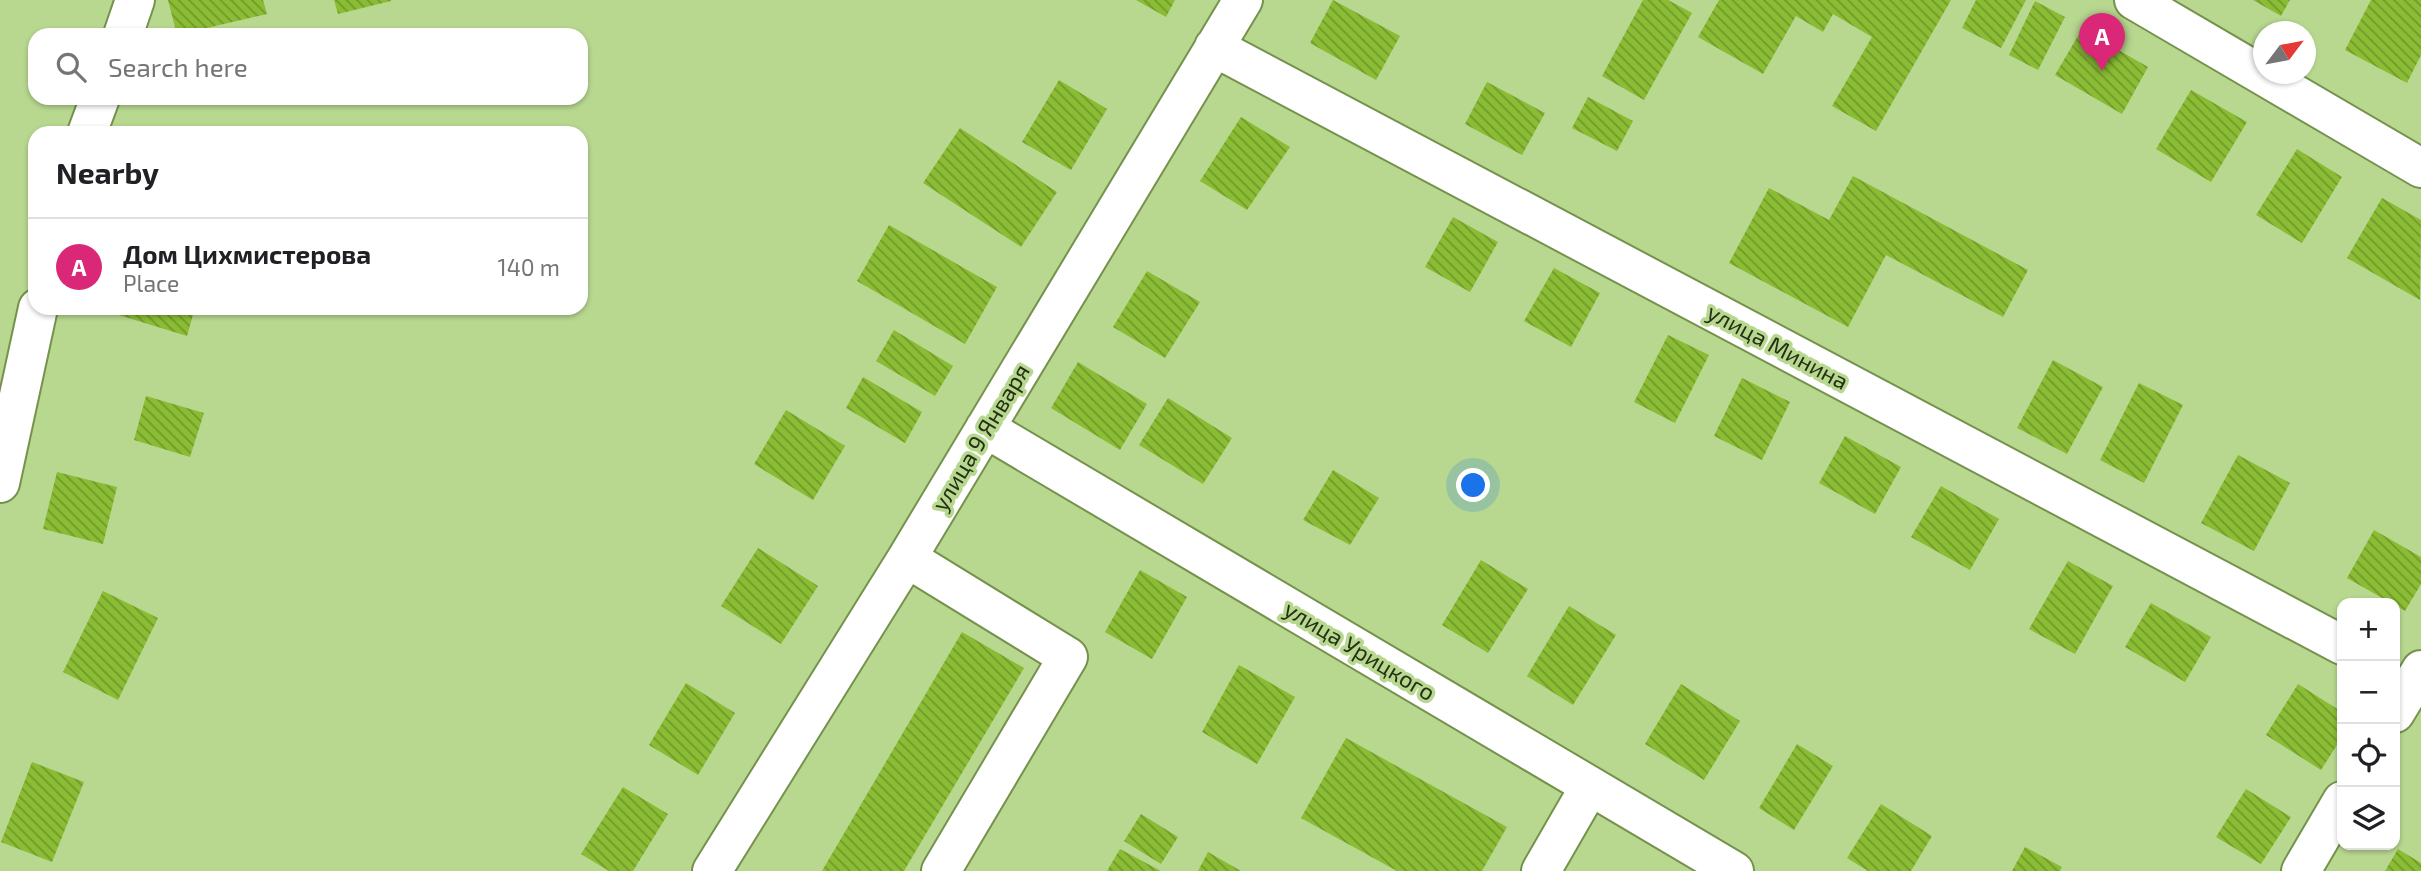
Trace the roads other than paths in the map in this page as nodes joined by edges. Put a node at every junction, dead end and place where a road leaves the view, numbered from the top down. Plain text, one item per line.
1 (135, 0) edge
2 (1243, 0) edge
3 (2134, 0) edge
4 (125, 28) edge
5 (1214, 47) junction
6 (97, 105) edge
7 (90, 126) edge
8 (2421, 168) edge
9 (36, 315) edge
10 (985, 428) junction
11 (0, 483) edge
12 (906, 558) junction
13 (2337, 642) edge
14 (1590, 786) junction
15 (2337, 810) edge
16 (712, 871) edge
17 (941, 871) edge
18 (1541, 871) edge
19 (1734, 871) edge
20 (2301, 871) edge

1 - 4 street
2 - 5 street, улица 9 Января
3 - 8 street
5 - 10 street, улица 9 Января
5 - 13 street, улица Минина
6 - 7 street
9 - 11 street
10 - 12 street, улица 9 Января
10 - 14 street, улица Урицкого
12 - 16 street, улица 9 Января
12 - 17 street
14 - 18 street
14 - 19 street, улица Урицкого
15 - 20 street

